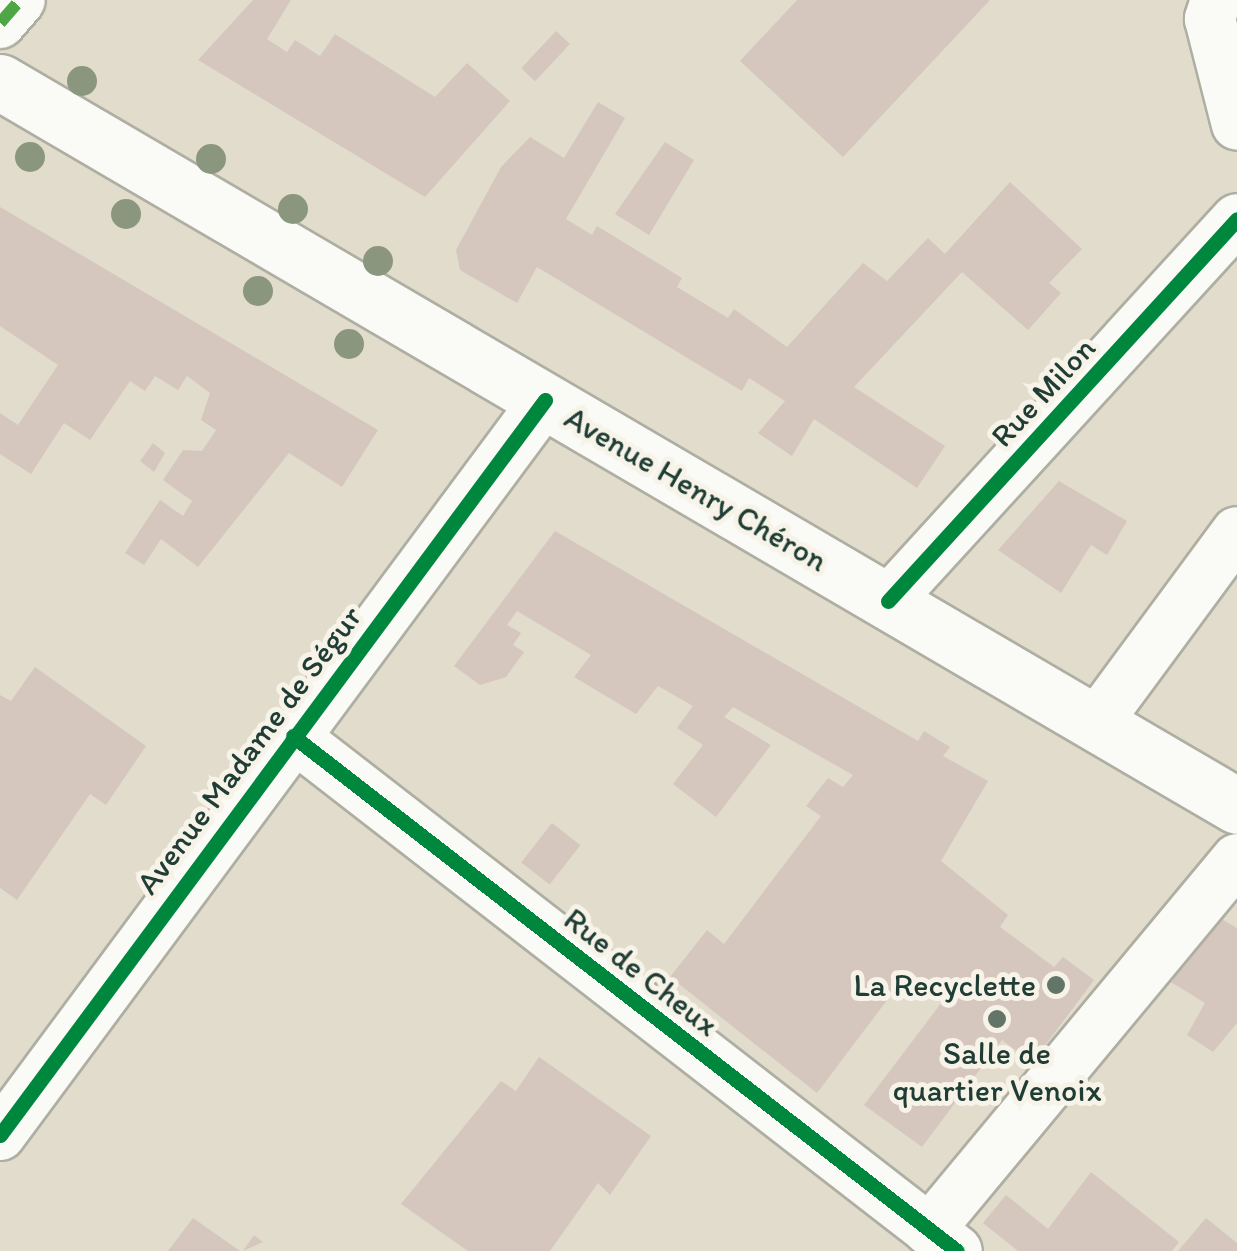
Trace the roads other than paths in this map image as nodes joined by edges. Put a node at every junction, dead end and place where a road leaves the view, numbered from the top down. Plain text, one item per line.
1 (20, 0) edge
2 (1216, 0) edge
3 (0, 23) edge
4 (0, 82) edge
5 (1237, 125) edge
6 (1237, 219) edge
7 (545, 400) junction
8 (1237, 532) edge
9 (888, 601) junction
10 (1096, 723) junction
11 (292, 736) junction
12 (1237, 806) edge
13 (1237, 859) edge
14 (0, 1135) edge
15 (943, 1240) edge

1 - 3 street
2 - 5 street
4 - 7 main road, Avenue Henry Chéron
6 - 9 street, Rue Milon
7 - 9 main road, Avenue Henry Chéron
7 - 11 street, Avenue Madame de Ségur
8 - 10 street
9 - 10 main road, Avenue Henry Chéron
10 - 12 main road, Avenue Henry Chéron
11 - 14 street, Avenue Madame de Ségur
11 - 15 street, Rue de Cheux
13 - 15 street

